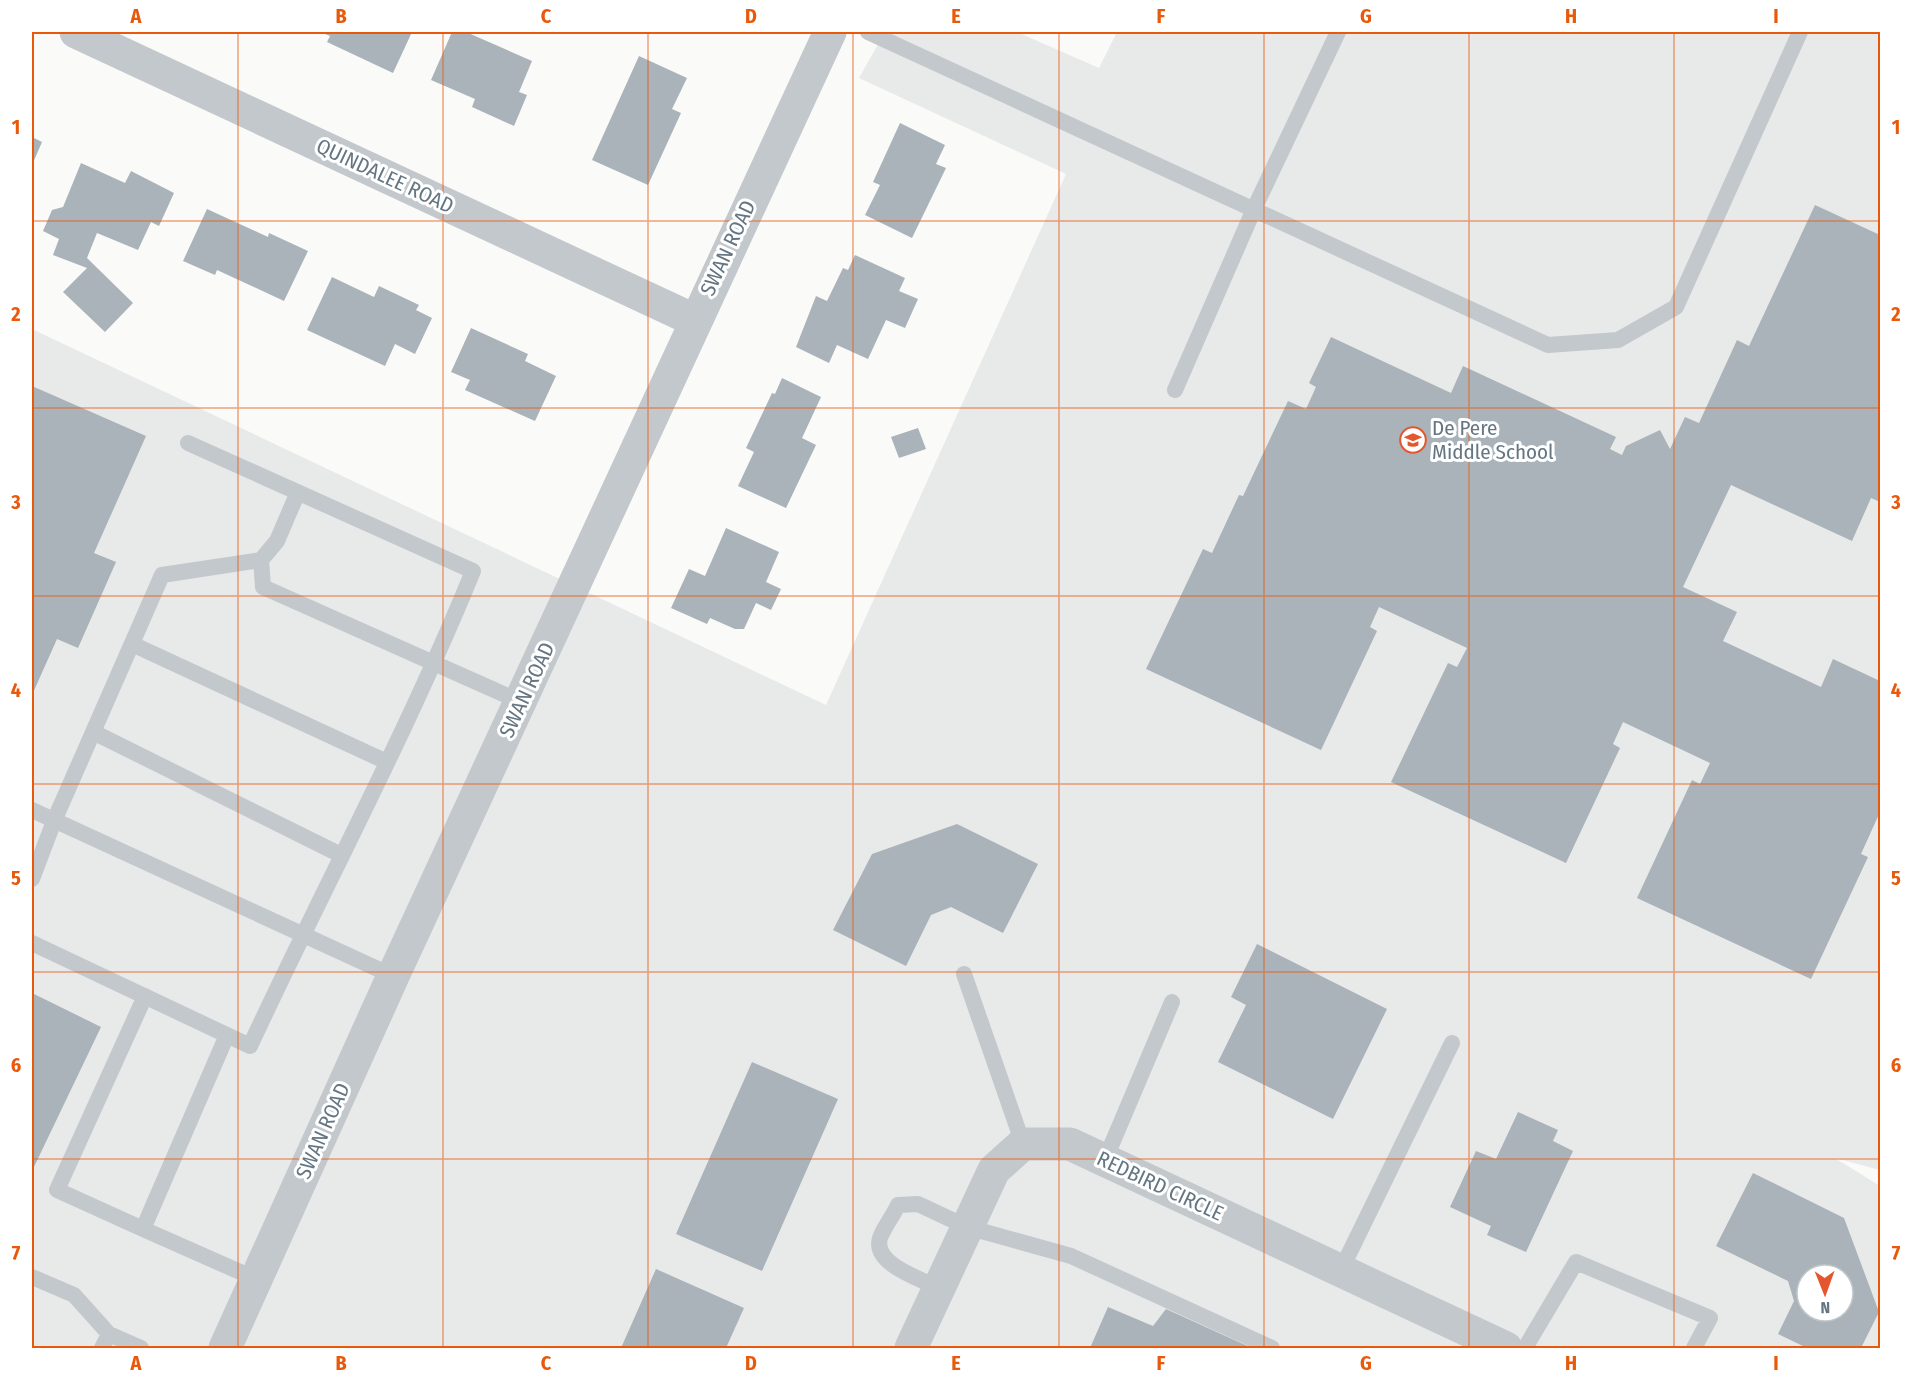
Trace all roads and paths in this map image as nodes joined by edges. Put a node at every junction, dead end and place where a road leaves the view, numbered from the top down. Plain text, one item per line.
1 (76, 32) edge
2 (830, 32) edge
3 (868, 32) edge
4 (1338, 32) edge
5 (1800, 32) edge
6 (1254, 209) junction
7 (694, 320) junction
8 (1175, 390) dead end
9 (188, 444) dead end
10 (298, 492) junction
11 (261, 560) junction
12 (132, 644) junction
13 (435, 663) junction
14 (521, 702) junction
15 (93, 732) junction
16 (387, 762) junction
17 (32, 810) edge
18 (54, 821) junction
19 (341, 855) junction
20 (32, 879) edge
21 (302, 934) junction
22 (32, 943) edge
23 (964, 974) dead end
24 (393, 976) junction
25 (145, 996) junction
26 (1172, 1002) dead end
27 (227, 1035) junction
28 (1452, 1042) dead end
29 (1023, 1144) junction
30 (1105, 1160) junction
31 (968, 1227) junction
32 (143, 1229) junction
33 (1341, 1270) junction
34 (32, 1277) edge
35 (256, 1279) junction
36 (939, 1288) junction
37 (105, 1341) edge
38 (141, 1348) edge
39 (225, 1348) edge
40 (911, 1348) edge
41 (1272, 1348) edge
42 (1506, 1348) edge
43 (1525, 1348) edge
44 (1694, 1348) edge

1 - 7 street, QUINDALEE ROAD
2 - 7 street, SWAN ROAD
3 - 6 lane
4 - 6 lane
5 - 6 lane
6 - 8 lane
7 - 14 street, SWAN ROAD
9 - 10 lane
10 - 11 lane
10 - 13 lane
11 - 12 lane
11 - 13 lane
12 - 15 lane
12 - 16 lane
13 - 14 lane
13 - 16 lane
14 - 24 street, SWAN ROAD
15 - 18 lane
15 - 19 lane
16 - 19 lane
17 - 18 lane
18 - 20 lane
18 - 21 lane
19 - 21 lane
21 - 24 lane
21 - 27 lane
22 - 25 lane
23 - 29 lane
24 - 35 street, SWAN ROAD
25 - 27 lane
25 - 32 lane
26 - 30 lane
27 - 32 lane
28 - 33 lane
29 - 30 street, REDBIRD CIRCLE
29 - 31 street
30 - 33 street, REDBIRD CIRCLE
31 - 36 street
31 - 36 lane
31 - 41 lane
32 - 35 lane
33 - 42 street, REDBIRD CIRCLE
34 - 37 lane
35 - 39 street, SWAN ROAD
36 - 40 street
37 - 38 lane
43 - 44 lane

